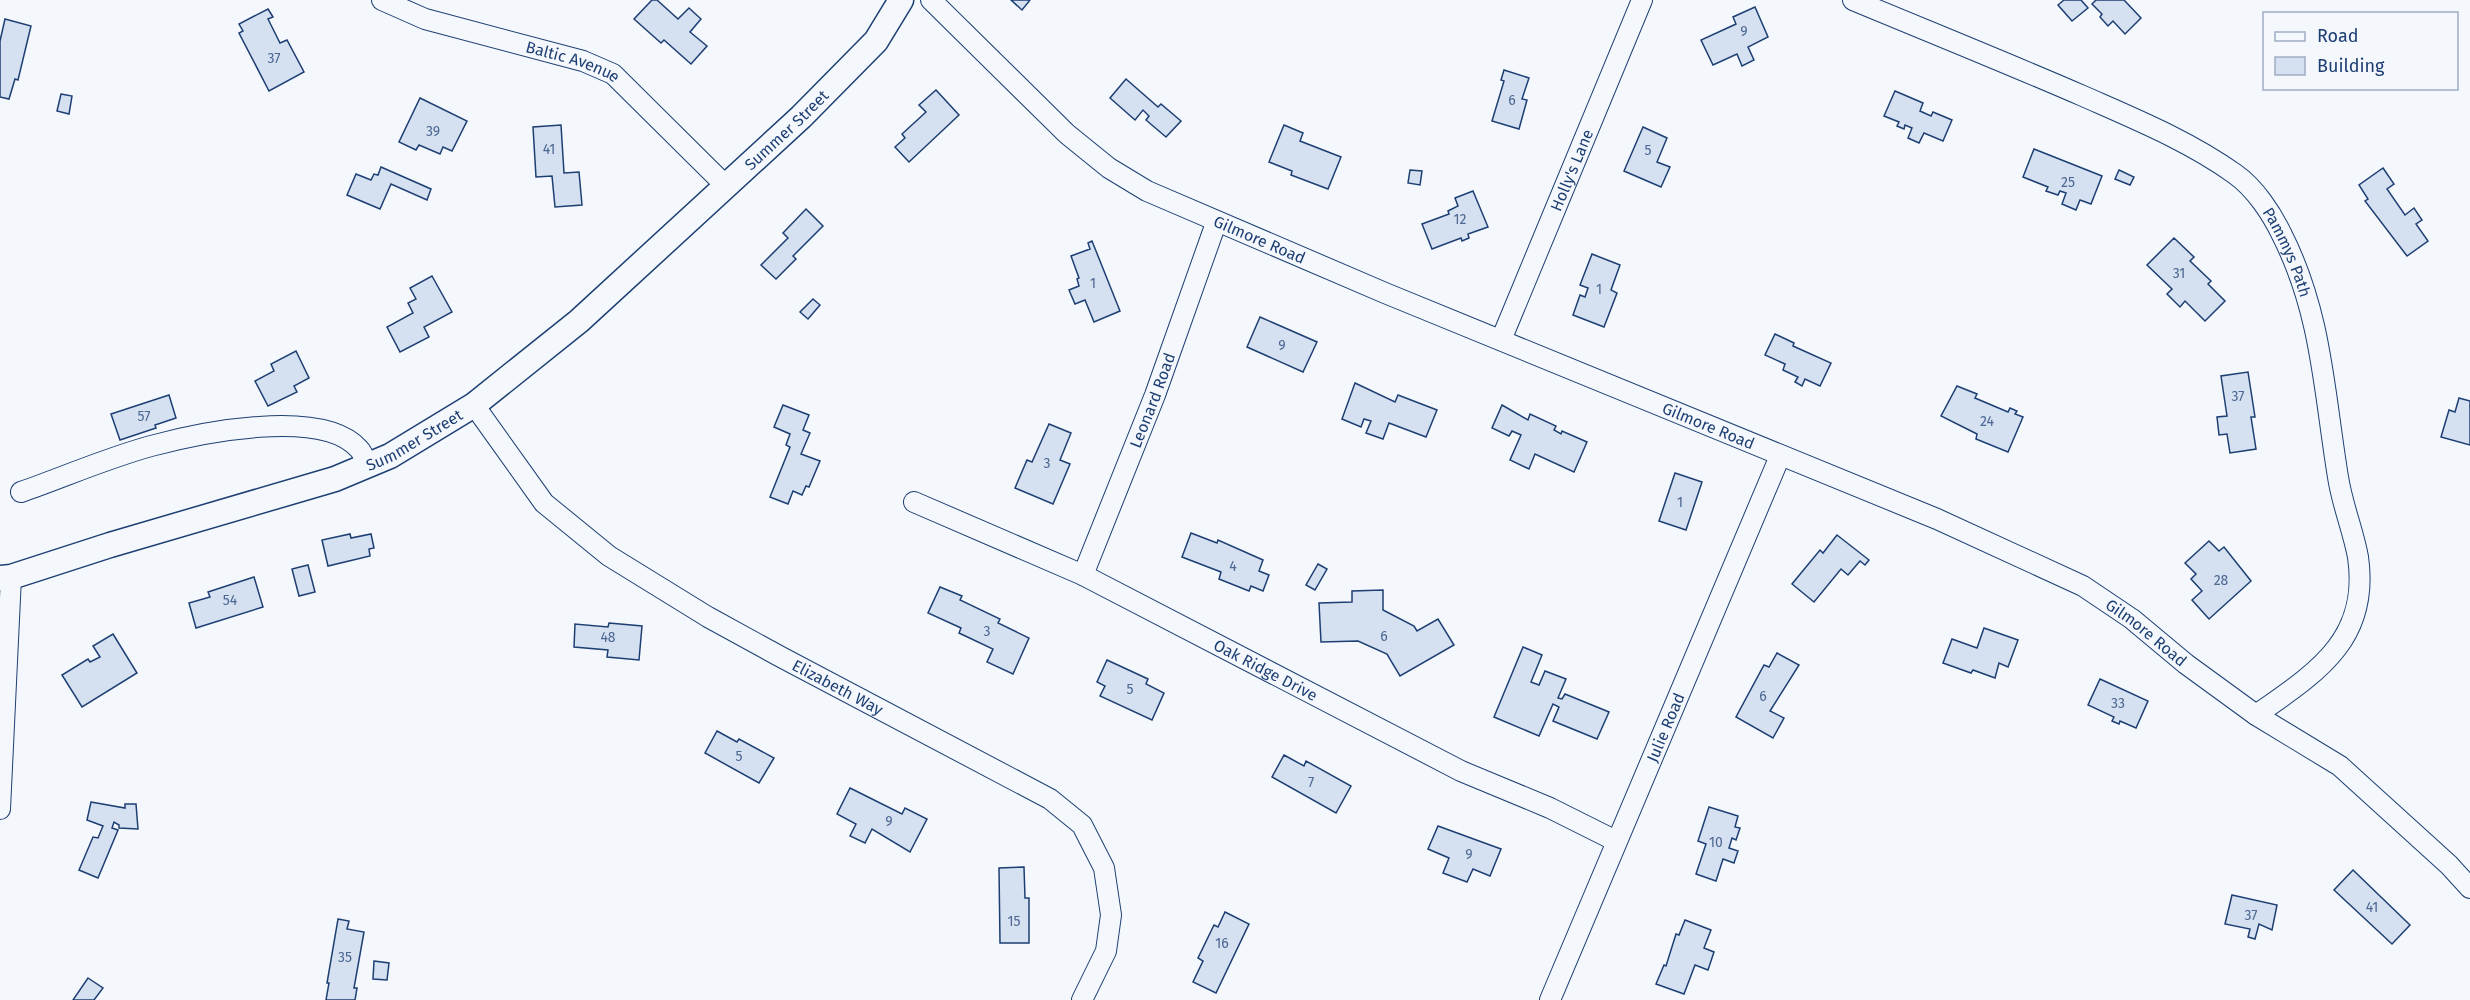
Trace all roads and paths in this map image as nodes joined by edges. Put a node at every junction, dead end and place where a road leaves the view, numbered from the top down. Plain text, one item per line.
1 (382, 0) edge
2 (901, 0) edge
3 (931, 0) edge
4 (1642, 0) edge
5 (1853, 0) edge
6 (727, 187) junction
7 (1216, 223) junction
8 (1501, 340) junction
9 (474, 405) junction
10 (1780, 456) junction
11 (367, 465) junction
12 (21, 492) dead end
13 (914, 502) dead end
14 (1083, 575) junction
15 (6, 578) edge
16 (2256, 715) junction
17 (0, 809) edge
18 (1616, 841) junction
19 (2470, 888) edge
20 (1082, 1000) edge
21 (1550, 1000) edge

1 - 6 street, Baltic Avenue
2 - 6 street, Summer Street
3 - 7 street, Gilmore Road
4 - 8 street, Holly's Lane
5 - 16 street, Pammys Path
6 - 9 street, Summer Street
7 - 8 street, Gilmore Road
7 - 14 street, Leonard Road
8 - 10 street, Gilmore Road
9 - 11 street, Summer Street
9 - 20 street, Elizabeth Way
10 - 16 street, Gilmore Road
10 - 18 street, Julie Road
11 - 12 street
11 - 15 street, Summer Street
13 - 14 street, Oak Ridge Drive
14 - 18 street, Oak Ridge Drive
15 - 17 street, Summer Street
16 - 19 street, Gilmore Road
18 - 21 street, Julie Road

